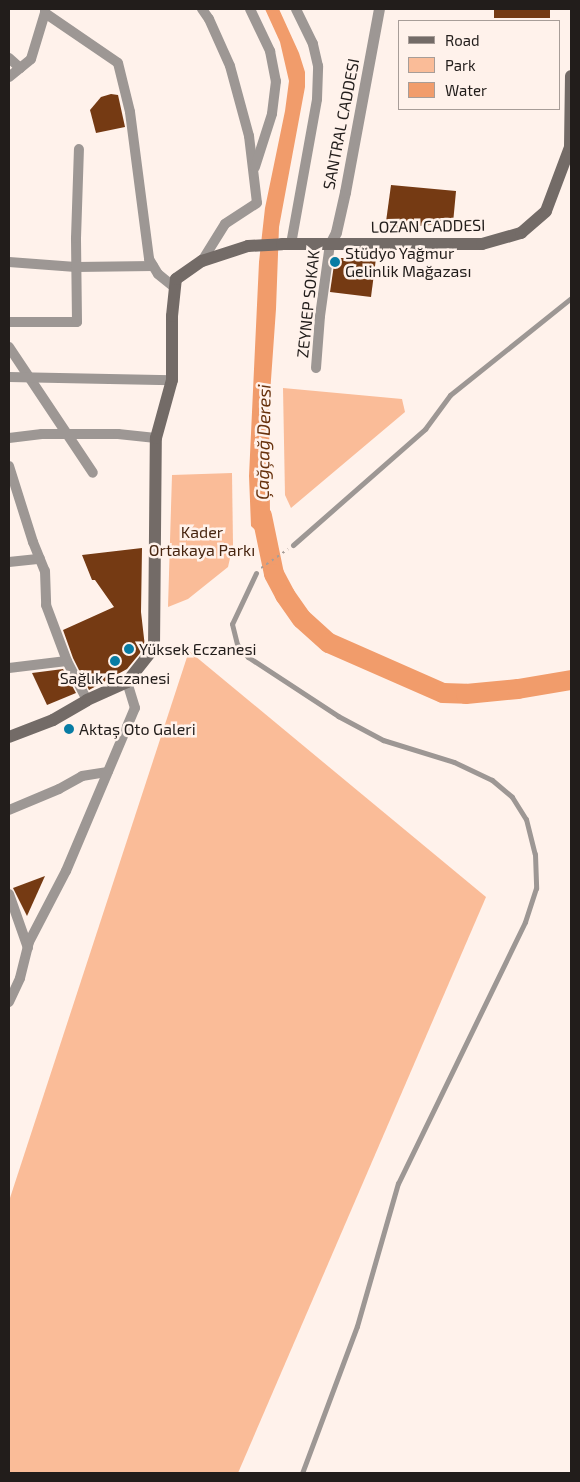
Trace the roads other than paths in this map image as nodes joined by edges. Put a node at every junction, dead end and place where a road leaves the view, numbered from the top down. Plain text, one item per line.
1 (202, 9) edge
2 (250, 9) edge
3 (296, 9) edge
4 (379, 9) edge
5 (45, 11) edge
6 (9, 58) edge
7 (20, 68) junction
8 (571, 76) edge
9 (9, 77) edge
10 (571, 146) edge
11 (79, 149) dead end
12 (254, 172) junction
13 (286, 244) junction
14 (330, 244) junction
15 (202, 261) junction
16 (9, 262) edge
17 (76, 266) junction
18 (153, 266) junction
19 (175, 288) junction
20 (571, 298) edge
21 (9, 322) edge
22 (9, 347) edge
23 (316, 368) dead end
24 (9, 377) edge
25 (27, 377) junction
26 (172, 380) junction
27 (68, 434) junction
28 (9, 438) edge
29 (156, 438) junction
30 (9, 466) edge
31 (93, 473) dead end
32 (293, 545) road end
33 (40, 559) junction
34 (9, 562) edge
35 (256, 573) road end
36 (67, 661) junction
37 (9, 668) edge
38 (126, 682) junction
39 (87, 700) junction
40 (9, 737) edge
41 (108, 772) junction
42 (9, 810) edge
43 (9, 894) edge
44 (28, 948) junction
45 (9, 1002) edge
46 (302, 1473) edge

1 - 12 street
2 - 12 street
3 - 13 street
4 - 14 street, SANTRAL CADDESI
5 - 7 street
5 - 18 street
6 - 7 street
7 - 9 street
8 - 10 main road, LOZAN CADDESI
10 - 14 main road, LOZAN CADDESI
11 - 17 street
12 - 15 street
13 - 14 main road, LOZAN CADDESI
13 - 15 main road, LOZAN CADDESI
14 - 23 street, ZEYNEP SOKAK
15 - 19 main road
16 - 17 street
17 - 18 street
17 - 21 street
18 - 19 street
19 - 26 main road
20 - 32 lane
22 - 25 street
24 - 25 street
25 - 26 street
25 - 27 street
26 - 29 main road
27 - 28 street
27 - 29 street
27 - 31 street
29 - 38 main road
30 - 33 street
33 - 34 street
33 - 36 street
35 - 46 lane
36 - 37 street
36 - 39 street
38 - 39 main road
38 - 41 street
39 - 40 main road
41 - 42 street
41 - 44 street
43 - 44 street
44 - 45 street

